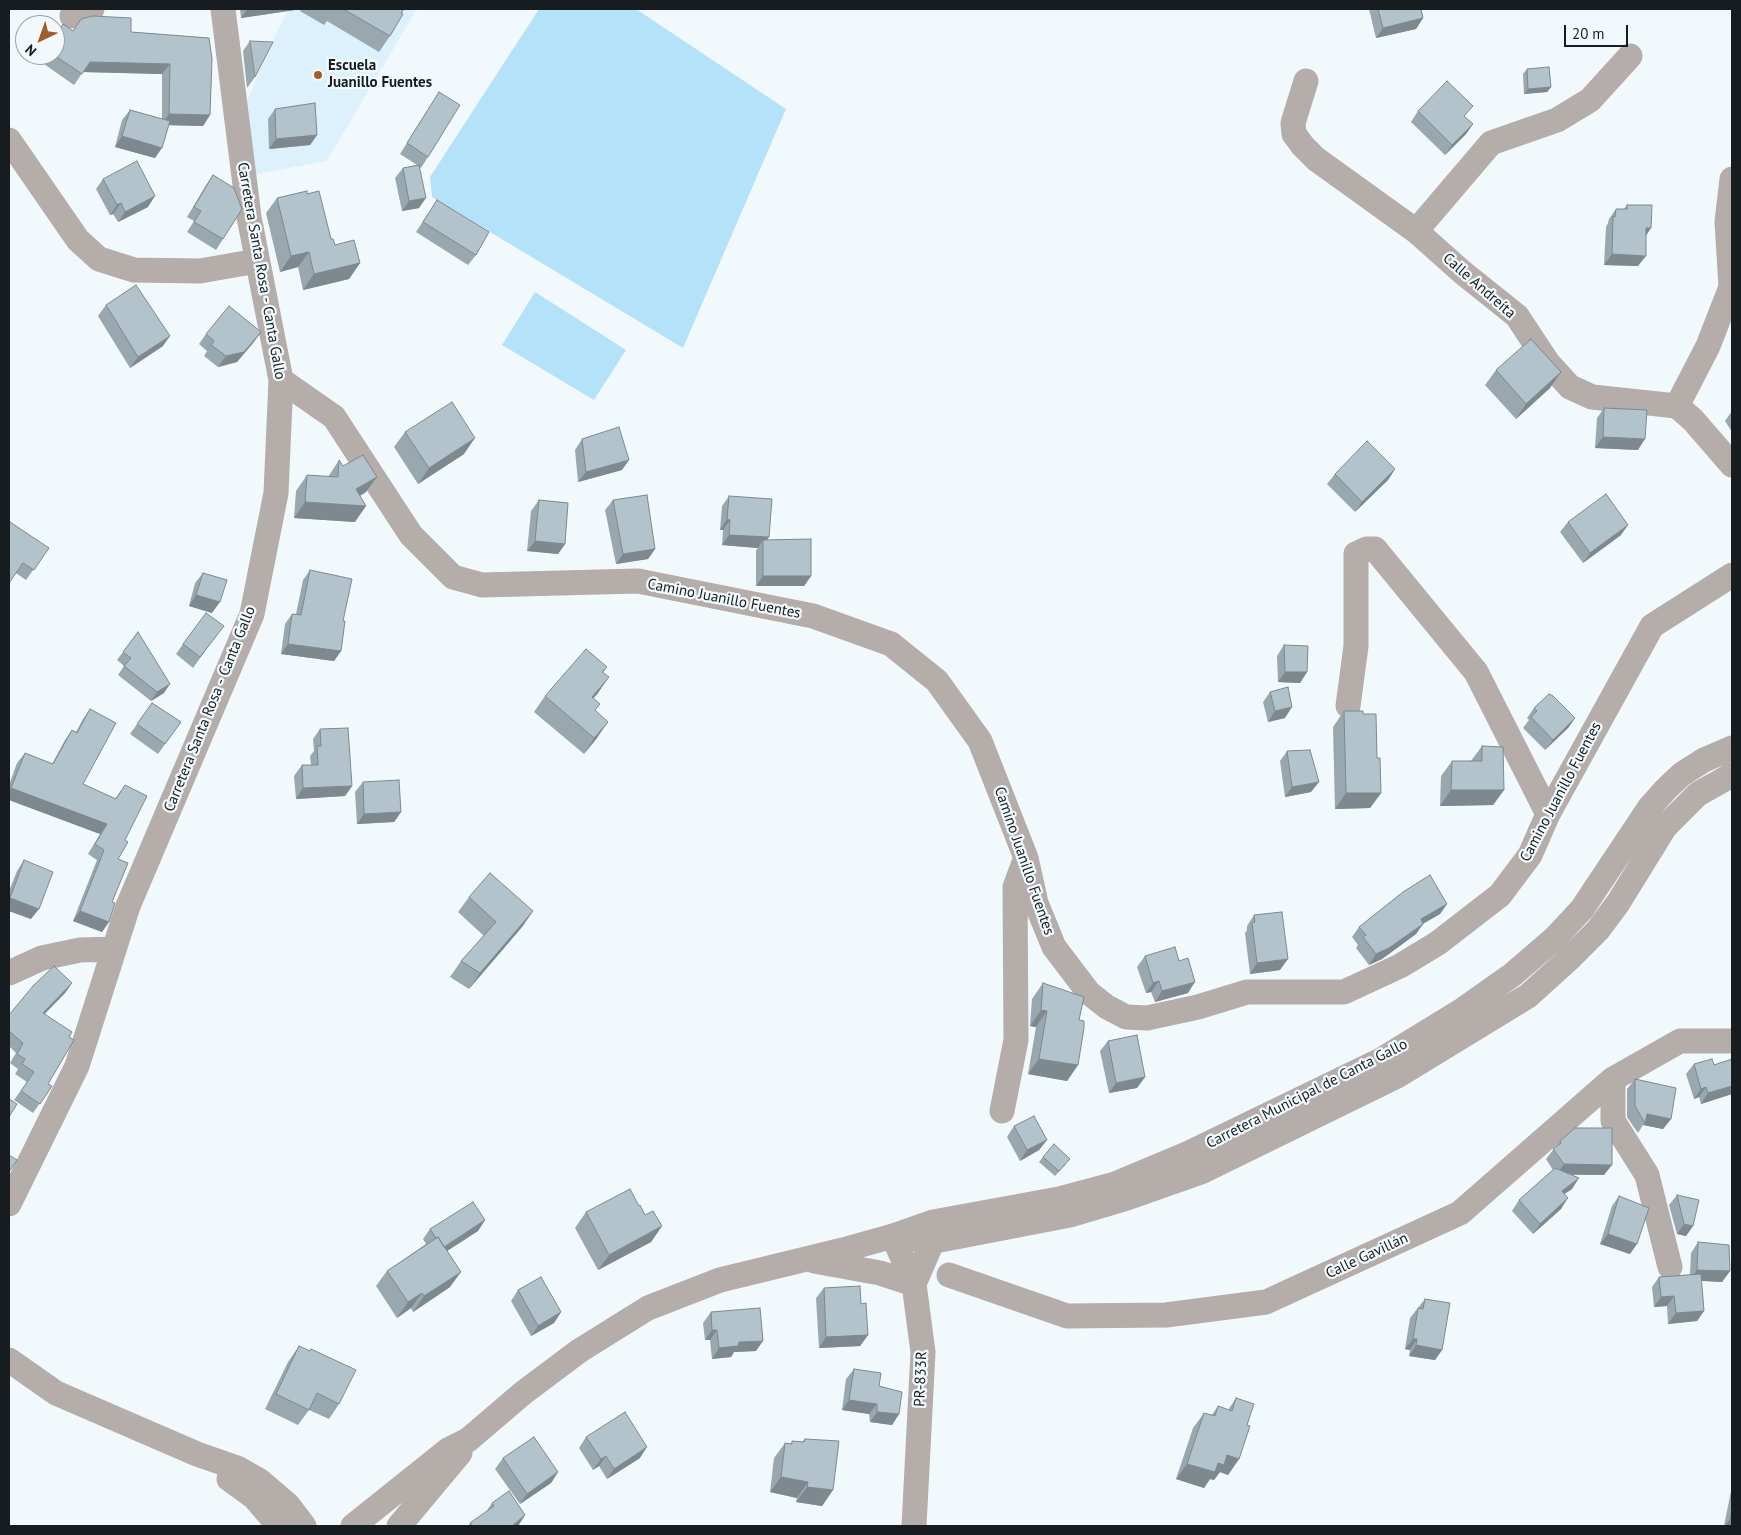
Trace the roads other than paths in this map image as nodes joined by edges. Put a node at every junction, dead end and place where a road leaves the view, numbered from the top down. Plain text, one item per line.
1 (223, 9) edge
2 (1630, 56) dead end
3 (1306, 81) dead end
4 (9, 140) edge
5 (1732, 180) edge
6 (1416, 231) junction
7 (257, 261) junction
8 (281, 380) junction
9 (1677, 406) junction
10 (1732, 465) edge
11 (1732, 575) edge
12 (1348, 706) dead end
13 (1732, 748) edge
14 (1732, 775) edge
15 (1548, 814) junction
16 (1026, 858) junction
17 (114, 949) junction
18 (9, 973) edge
19 (1732, 1041) edge
20 (1613, 1079) junction
21 (1002, 1111) dead end
22 (9, 1204) edge
23 (894, 1236) junction
24 (935, 1241) junction
25 (804, 1260) junction
26 (1670, 1267) dead end
27 (950, 1275) dead end
28 (914, 1284) junction
29 (9, 1360) edge
30 (468, 1440) junction
31 (198, 1454) junction
32 (417, 1503) junction
33 (279, 1526) edge
34 (304, 1526) edge
35 (352, 1526) edge
36 (392, 1526) edge
37 (399, 1526) edge
38 (914, 1526) edge

1 - 7 street, Carretera Santa Rosa - Canta Gallo
2 - 6 street
3 - 6 street, Calle Andreíta
4 - 7 street
5 - 9 street
6 - 9 street, Calle Andreíta
7 - 8 street, Carretera Santa Rosa - Canta Gallo
8 - 16 street, Camino Juanillo Fuentes
8 - 17 street, Carretera Santa Rosa - Canta Gallo
9 - 10 street
11 - 15 street, Camino Juanillo Fuentes
12 - 15 street
13 - 23 street, Carretera Municipal de Canta Gallo
14 - 24 street, Carretera Municipal de Canta Gallo
15 - 16 street, Camino Juanillo Fuentes
16 - 21 street
17 - 18 street
17 - 22 street, Carretera Santa Rosa - Canta Gallo
19 - 20 street, Calle Gavillán
20 - 26 street
20 - 27 street, Calle Gavillán
23 - 24 street, Carretera Municipal de Canta Gallo
23 - 25 street, Carretera Municipal de Canta Gallo
23 - 28 street, PR-833R / PR-833R
24 - 28 street
25 - 28 street
25 - 30 street, Carretera Municipal de Canta Gallo
28 - 38 street, PR-833R / PR-833R
29 - 31 street
30 - 32 street, Carretera Municipal de Canta Gallo
30 - 35 street, Carretera Municipal de Canta Gallo
31 - 33 street
31 - 34 street
32 - 36 street, Carretera Municipal de Canta Gallo
32 - 37 street, Carretera Municipal de Canta Gallo

